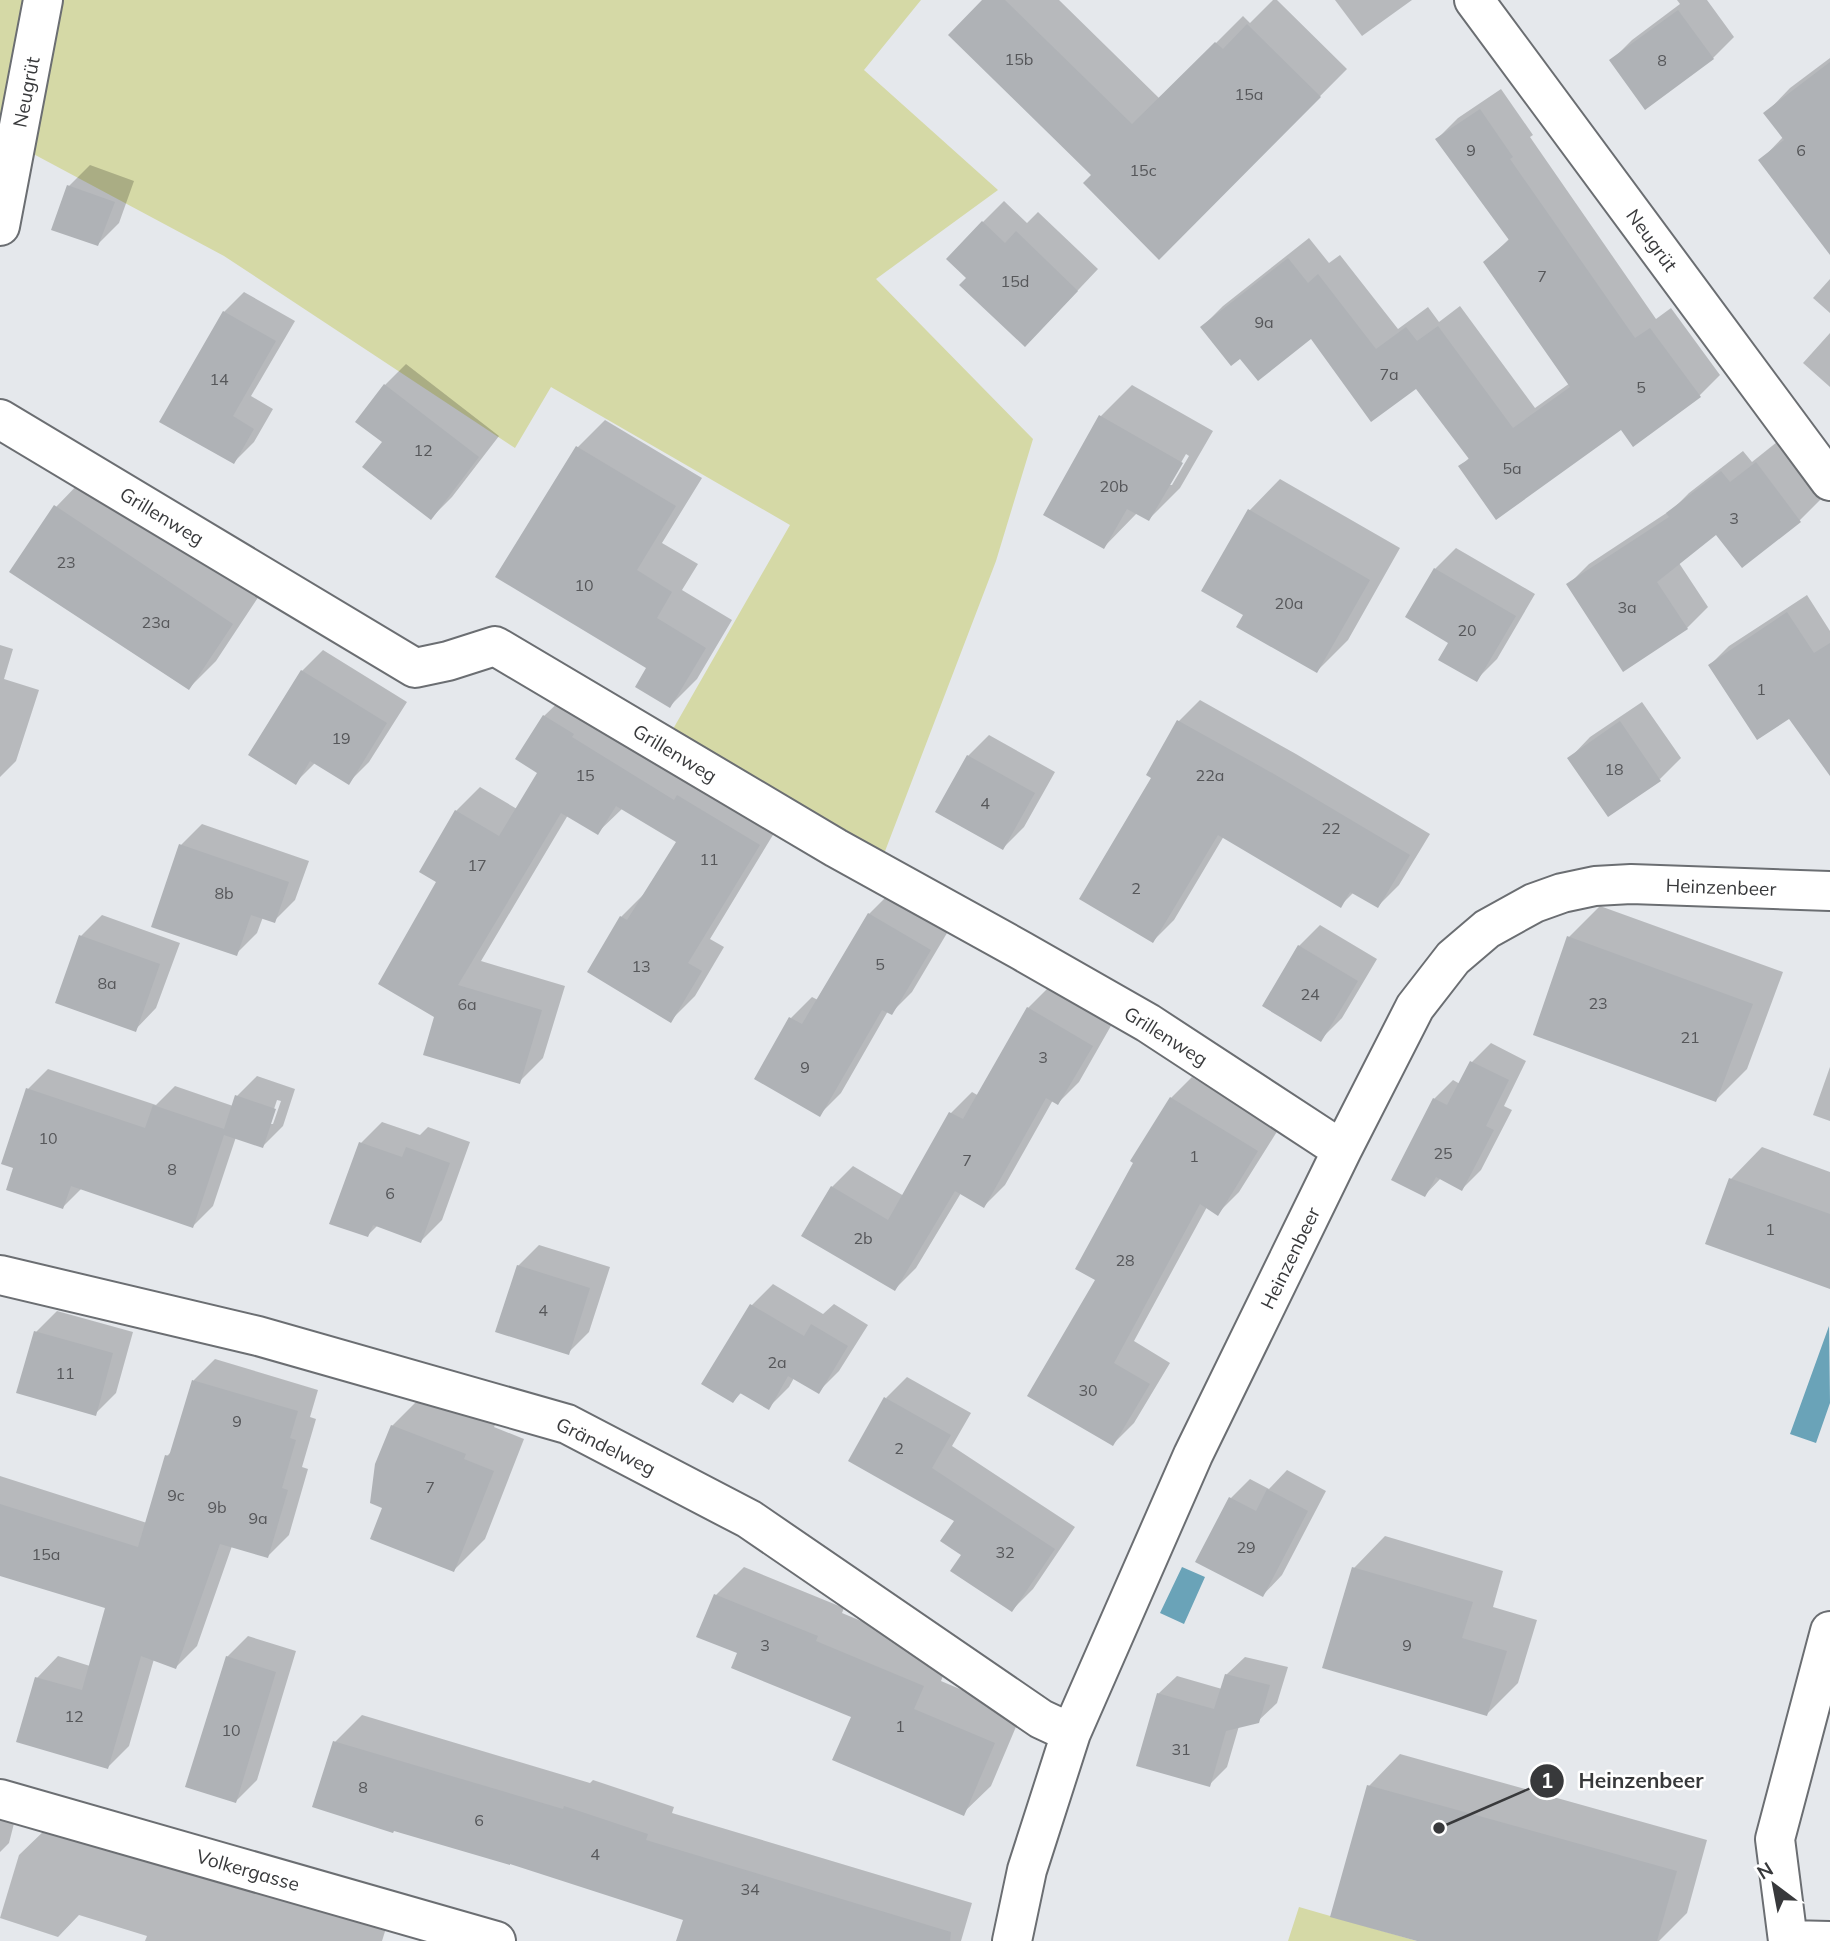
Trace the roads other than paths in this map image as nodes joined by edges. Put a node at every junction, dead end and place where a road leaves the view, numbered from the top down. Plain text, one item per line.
1 (43, 0) edge
2 (1474, 0) edge
3 (0, 226) edge
4 (0, 419) edge
5 (1830, 481) edge
6 (1830, 891) edge
7 (1342, 1150) junction
8 (0, 1275) edge
9 (1830, 1631) edge
10 (1071, 1733) junction
11 (0, 1799) edge
12 (1788, 1940) edge
13 (496, 1941) edge
14 (1012, 1941) edge
15 (1830, 1941) edge

1 - 3 street, Neugrüt
2 - 5 street, Neugrüt
4 - 7 street, Grillenweg
6 - 7 street, Heinzenbeer
7 - 10 street, Heinzenbeer
8 - 10 street, Grändelweg
9 - 12 street
10 - 14 street, Heinzenbeer
11 - 13 street, Volkergasse
12 - 15 street

